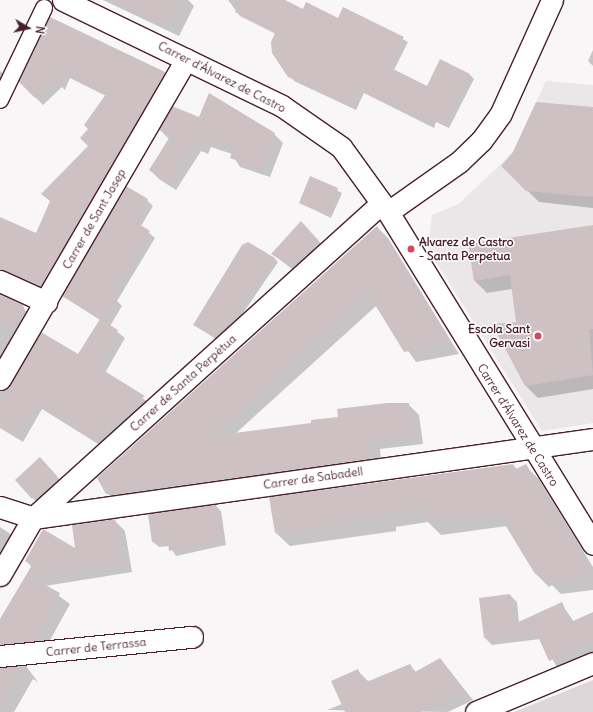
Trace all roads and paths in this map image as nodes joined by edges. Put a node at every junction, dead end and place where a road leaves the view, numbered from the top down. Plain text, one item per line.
1 (63, 0) edge
2 (552, 0) edge
3 (44, 8) dead end
4 (186, 59) junction
5 (0, 100) edge
6 (385, 208) junction
7 (0, 281) edge
8 (46, 302) junction
9 (0, 378) edge
10 (593, 439) edge
11 (535, 449) junction
12 (0, 507) edge
13 (33, 518) junction
14 (593, 544) edge
15 (0, 575) edge
16 (192, 637) dead end
17 (0, 656) edge
18 (593, 663) edge
19 (476, 712) edge

1 - 4 street, Carrer d'Álvarez de Castro
2 - 6 street, Carrer de Santa Perpètua
3 - 5 street
4 - 6 street, Carrer d'Álvarez de Castro
4 - 8 street, Carrer de Sant Josep
6 - 11 street, Carrer d'Álvarez de Castro
6 - 13 street, Carrer de Santa Perpètua
7 - 8 street
8 - 9 street, Carrer de Sant Josep
10 - 11 street, Carrer de Sabadell
11 - 13 street, Carrer de Sabadell
11 - 14 street, Carrer d'Álvarez de Castro
12 - 13 street
13 - 15 street, Carrer de Santa Perpètua
16 - 17 street, Carrer de Terrassa
18 - 19 street

